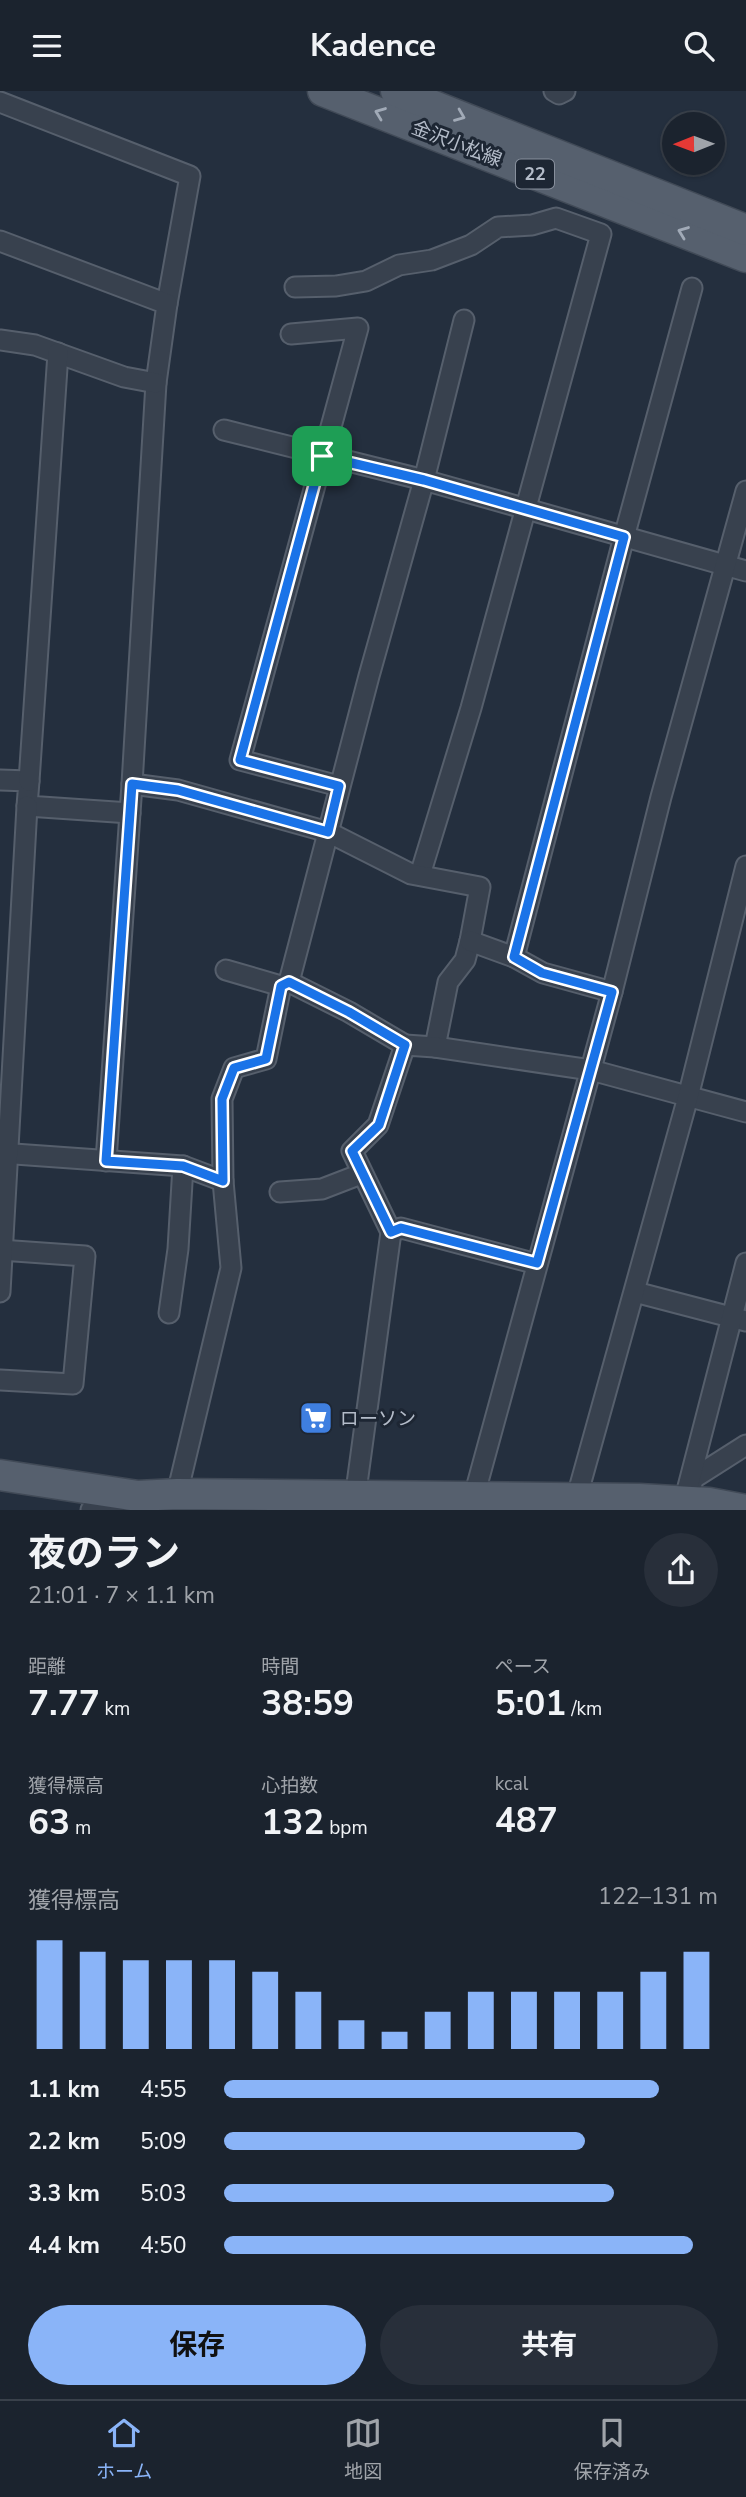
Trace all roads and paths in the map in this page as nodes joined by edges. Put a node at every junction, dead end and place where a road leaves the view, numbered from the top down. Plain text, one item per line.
1 (323, 91) edge
2 (396, 91) edge
3 (554, 91) edge
4 (565, 91) edge
5 (426, 97) edge
6 (0, 102) edge
7 (746, 230) edge
8 (0, 241) edge
9 (746, 257) edge
10 (295, 287) dead end
11 (692, 288) dead end
12 (167, 304) junction
13 (464, 320) dead end
14 (291, 334) dead end
15 (0, 340) edge
16 (58, 353) junction
17 (156, 383) junction
18 (224, 430) dead end
19 (322, 456) junction
20 (424, 480) junction
21 (746, 491) edge
22 (525, 509) junction
23 (624, 537) junction
24 (725, 565) junction
25 (746, 571) edge
26 (0, 780) edge
27 (29, 781) junction
28 (132, 784) junction
29 (339, 786) junction
30 (27, 806) junction
31 (130, 813) junction
32 (328, 832) junction
33 (746, 866) edge
34 (419, 875) junction
35 (470, 941) junction
36 (514, 957) junction
37 (226, 970) dead end
38 (285, 984) junction
39 (612, 992) junction
40 (405, 1045) junction
41 (435, 1047) junction
42 (591, 1070) junction
43 (688, 1097) junction
44 (746, 1112) edge
45 (4, 1154) edge
46 (106, 1161) junction
47 (183, 1166) junction
48 (362, 1174) junction
49 (223, 1181) junction
50 (280, 1192) dead end
51 (391, 1232) junction
52 (1, 1250) edge
53 (537, 1263) junction
54 (746, 1263) edge
55 (0, 1292) edge
56 (635, 1292) junction
57 (169, 1313) dead end
58 (739, 1319) edge
59 (0, 1380) edge
60 (746, 1445) edge
61 (0, 1475) edge
62 (177, 1494) junction
63 (138, 1496) junction
64 (258, 1503) edge
65 (355, 1503) edge
66 (472, 1504) edge
67 (574, 1505) edge
68 (683, 1506) edge
69 (91, 1510) edge
70 (746, 1510) edge

9 -> 1 main road, 金沢小松線 / 22
2 - 5 main road, 金沢小松線 / 22
3 - 4 street
5 -> 7 main road, 金沢小松線 / 22
6 - 12 street
8 - 12 street
10 - 22 street
11 - 23 street
12 - 17 street
13 - 20 street
14 - 19 street
15 - 16 street
16 - 17 street
16 - 27 street
17 - 28 street
18 - 19 street
19 - 20 street
19 - 29 street
20 - 22 street
20 - 29 street
21 - 24 street
22 - 23 street
22 - 34 street
23 - 24 street
23 - 36 street
24 - 25 street
24 - 39 street
26 - 27 street
27 - 30 street
28 - 31 street
28 - 32 street
29 - 32 street
30 - 31 street
30 - 45 street
31 - 46 street
32 - 34 street
32 - 38 street
33 - 43 street
34 - 35 street
35 - 36 street
35 - 41 street
36 - 39 street
37 - 38 street
38 - 40 street
38 - 49 street
39 - 42 street
40 - 41 street
40 - 48 street
41 - 42 street
42 - 43 street
42 - 53 street
43 - 44 street
43 - 56 street
45 - 46 street
45 - 52 street
46 - 47 street
47 - 49 street
47 - 57 street
48 - 50 street
48 - 51 street
49 - 62 street
51 - 53 street
51 - 65 street
52 - 55 street
52 - 59 street
53 - 66 street
54 - 58 street
56 - 58 street
56 - 67 street
58 - 68 street
60 - 68 street
61 - 63 main road
62 - 63 main road
62 - 64 main road
63 - 69 street
64 - 65 main road
65 - 66 main road
66 - 67 main road
67 - 68 main road
68 - 70 main road

